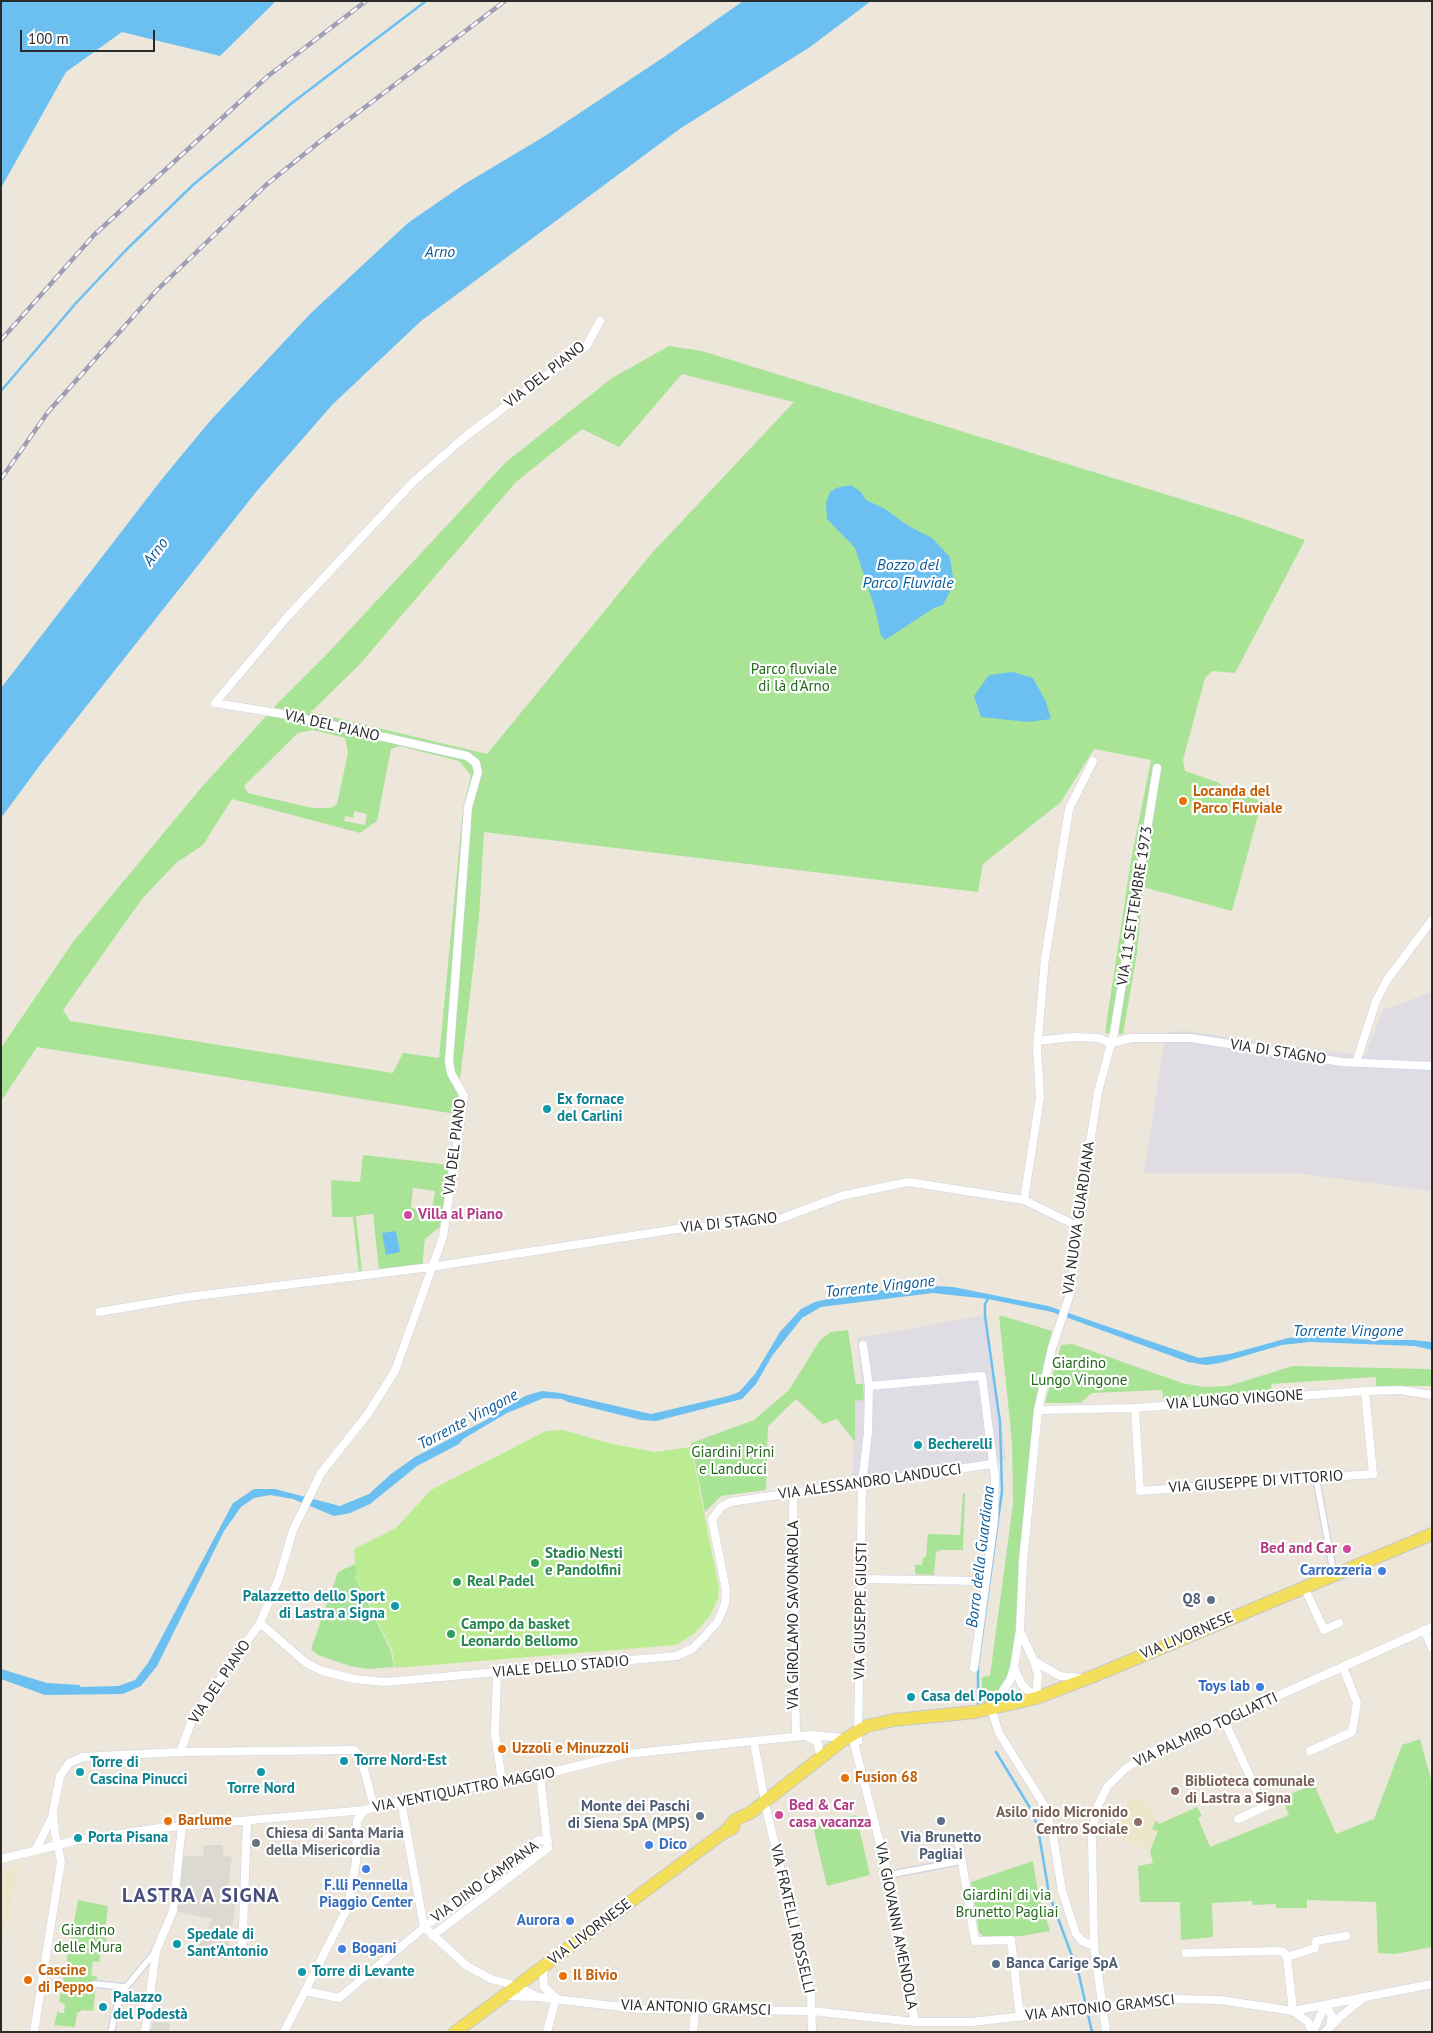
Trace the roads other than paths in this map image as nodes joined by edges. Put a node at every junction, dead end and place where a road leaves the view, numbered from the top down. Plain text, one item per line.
1 (600, 321) dead end
2 (1094, 761) dead end
3 (1157, 768) dead end
4 (1432, 920) edge
5 (1038, 1041) junction
6 (1110, 1043) junction
7 (1356, 1063) junction
8 (1432, 1066) edge
9 (1024, 1200) junction
10 (1077, 1226) junction
11 (431, 1267) junction
12 (99, 1312) dead end
13 (863, 1345) dead end
14 (869, 1386) junction
15 (1365, 1391) junction
16 (1432, 1395) edge
17 (1135, 1408) junction
18 (1038, 1410) junction
19 (992, 1464) junction
20 (1316, 1478) junction
21 (862, 1482) junction
22 (793, 1494) junction
23 (749, 1500) joint
24 (1432, 1534) edge
25 (1334, 1575) junction
26 (861, 1579) junction
27 (984, 1581) junction
28 (1304, 1588) junction
29 (1339, 1623) dead end
30 (260, 1624) junction
31 (1428, 1629) edge
32 (1020, 1630) junction
33 (1432, 1648) edge
34 (1034, 1661) junction
35 (1343, 1667) junction
36 (974, 1668) dead end
37 (1014, 1668) junction
38 (496, 1674) junction
39 (1094, 1676) junction
40 (1036, 1698) junction
41 (991, 1709) junction
42 (1224, 1720) junction
43 (799, 1736) junction
44 (854, 1738) junction
45 (817, 1741) junction
46 (754, 1742) junction
47 (1310, 1751) dead end
48 (180, 1752) junction
49 (830, 1753) junction
50 (540, 1775) junction
51 (801, 1775) junction
52 (502, 1781) junction
53 (401, 1800) junction
54 (1279, 1800) dead end
55 (765, 1805) junction
56 (374, 1807) junction
57 (1264, 1807) junction
58 (365, 1810) junction
59 (54, 1812) junction
60 (1238, 1819) dead end
61 (247, 1821) junction
62 (182, 1826) junction
63 (57, 1843) junction
64 (548, 1844) junction
65 (959, 1844) dead end
66 (36, 1849) junction
67 (1, 1859) edge
68 (962, 1862) junction
69 (888, 1874) junction
70 (424, 1927) junction
71 (432, 1936) junction
72 (1346, 1936) dead end
73 (1094, 1946) junction
74 (156, 1951) junction
75 (1186, 1953) dead end
76 (242, 1954) dead end
77 (1287, 1957) junction
78 (546, 1964) junction
79 (94, 1984) dead end
80 (1432, 1984) edge
81 (517, 1986) junction
82 (126, 1987) junction
83 (305, 1992) junction
84 (504, 1996) junction
85 (1368, 1996) junction
86 (538, 1997) junction
87 (556, 1998) junction
88 (1325, 2006) junction
89 (1098, 2007) junction
90 (812, 2011) junction
91 (1293, 2011) junction
92 (695, 2012) junction
93 (1020, 2017) junction
94 (915, 2022) junction
95 (952, 2022) junction
96 (1328, 2029) edge
97 (34, 2032) edge
98 (111, 2032) edge
99 (145, 2032) edge
100 (284, 2032) edge
101 (454, 2032) edge
102 (547, 2032) edge
103 (693, 2032) edge
104 (812, 2032) edge
105 (952, 2032) edge
106 (1106, 2032) edge
107 (1312, 2032) edge

1 - 11 street, VIA DEL PIANO
2 - 5 street
3 - 6 street, VIA 11 SETTEMBRE 1973
4 - 7 street
5 - 6 street, VIA DI STAGNO
5 - 9 street
6 - 7 street, VIA DI STAGNO
6 - 10 street, VIA NUOVA GUARDIANA
7 - 8 street, VIA DI STAGNO
9 - 10 street, VIA DI STAGNO
9 - 11 street, VIA DI STAGNO
10 - 18 street, VIA NUOVA GUARDIANA
11 - 12 street
11 - 30 street, VIA DEL PIANO
13 - 14 street, VIA GIUSEPPE GIUSTI
14 - 19 street
14 - 21 street, VIA GIUSEPPE GIUSTI
15 - 16 street, VIA LUNGO VINGONE
15 - 17 street, VIA LUNGO VINGONE
15 - 20 street, VIA GIUSEPPE DI VITTORIO
17 - 18 street, VIA LUNGO VINGONE
17 - 20 street, VIA GIUSEPPE DI VITTORIO
18 - 32 street, VIA NUOVA GUARDIANA
19 - 21 street, VIA ALESSANDRO LANDUCCI
19 - 27 street
20 - 25 street
21 - 22 street, VIA ALESSANDRO LANDUCCI
21 - 26 street, VIA GIUSEPPE GIUSTI
22 - 23 street, VIA ALESSANDRO LANDUCCI
22 - 43 street, VIA GIROLAMO SAVONAROLA
23 - 38 street, VIALE DELLO STADIO
24 - 25 main road, VIA LIVORNESE
25 - 28 main road, VIA LIVORNESE
26 - 27 street
26 - 44 street, VIA GIUSEPPE GIUSTI
27 - 36 street
28 - 29 street
28 - 39 main road, VIA LIVORNESE
30 - 38 street, VIALE DELLO STADIO
30 - 48 street, VIA DEL PIANO
31 - 33 street
31 - 35 street, VIA PALMIRO TOGLIATTI
32 - 34 street, VIA NUOVA GUARDIANA
32 - 37 street, VIA NUOVA GUARDIANA
34 - 39 street
34 - 40 street, VIA NUOVA GUARDIANA
35 - 42 street, VIA PALMIRO TOGLIATTI
35 - 47 street
37 - 40 street
37 - 41 street, VIA NUOVA GUARDIANA
38 - 52 street
39 - 40 main road, VIA LIVORNESE
40 - 41 main road, VIA LIVORNESE
41 - 44 main road, VIA LIVORNESE
41 - 73 street
42 - 57 street
42 - 73 street, VIA PALMIRO TOGLIATTI
43 - 44 street, VIA VENTIQUATTRO MAGGIO
43 - 45 street, VIA VENTIQUATTRO MAGGIO
43 - 46 street, VIA VENTIQUATTRO MAGGIO
44 - 49 main road, VIA LIVORNESE
44 - 69 street, VIA GIOVANNI AMENDOLA
45 - 49 street
45 - 49 street, VIA VENTIQUATTRO MAGGIO
46 - 50 street, VIA VENTIQUATTRO MAGGIO
46 - 55 street, VIA FRATELLI ROSSELLI
48 - 56 street
48 - 59 street
49 - 51 main road, VIA LIVORNESE
49 - 51 main road, VIA LIVORNESE
50 - 52 street, VIA VENTIQUATTRO MAGGIO
50 - 64 street, VIA DINO CAMPANA
51 - 55 main road, VIA LIVORNESE
52 - 53 street, VIA VENTIQUATTRO MAGGIO
53 - 56 street, VIA VENTIQUATTRO MAGGIO
53 - 70 street
54 - 57 street
55 - 78 main road, VIA LIVORNESE
55 - 90 street, VIA FRATELLI ROSSELLI
56 - 58 street, VIA VENTIQUATTRO MAGGIO
57 - 60 street
58 - 61 street
58 - 83 street, VIA VENTIQUATTRO MAGGIO
59 - 63 street
59 - 66 street
61 - 62 street
61 - 76 street
62 - 63 street
62 - 74 street
63 - 66 street
63 - 97 street
64 - 70 street, VIA DINO CAMPANA
64 - 71 street, VIA DINO CAMPANA
65 - 68 street
66 - 67 street
68 - 69 street
68 - 93 street
69 - 94 street, VIA GIOVANNI AMENDOLA
70 - 71 street, VIA ANTONIO GRAMSCI
70 - 83 street, VIA DINO CAMPANA
71 - 81 street, VIA ANTONIO GRAMSCI
72 - 77 street
73 - 89 street, VIA PALMIRO TOGLIATTI
74 - 82 street
74 - 99 street
75 - 77 street
77 - 91 street
78 - 81 main road, VIA LIVORNESE
78 - 87 street
79 - 82 street
80 - 85 street, VIA ANTONIO GRAMSCI
81 - 84 main road, VIA LIVORNESE
81 - 86 street, VIA ANTONIO GRAMSCI
82 - 98 street
83 - 100 street, VIA VENTIQUATTRO MAGGIO
84 - 86 street, VIA ANTONIO GRAMSCI
84 - 101 main road, VIA LIVORNESE
85 - 88 street, VIA ANTONIO GRAMSCI
85 - 96 street
86 - 87 street, VIA ANTONIO GRAMSCI
87 - 92 street, VIA ANTONIO GRAMSCI
87 - 102 street
88 - 91 street, VIA ANTONIO GRAMSCI
88 - 96 street
88 - 107 street
89 - 91 street, VIA ANTONIO GRAMSCI
89 - 93 street, VIA ANTONIO GRAMSCI
89 - 106 street, VIA PALMIRO TOGLIATTI
90 - 92 street, VIA ANTONIO GRAMSCI
90 - 94 street, VIA ANTONIO GRAMSCI
90 - 104 street, VIA FRATELLI ROSSELLI
91 - 107 street
92 - 103 street
93 - 95 street, VIA ANTONIO GRAMSCI
94 - 95 street, VIA ANTONIO GRAMSCI
95 - 105 street

